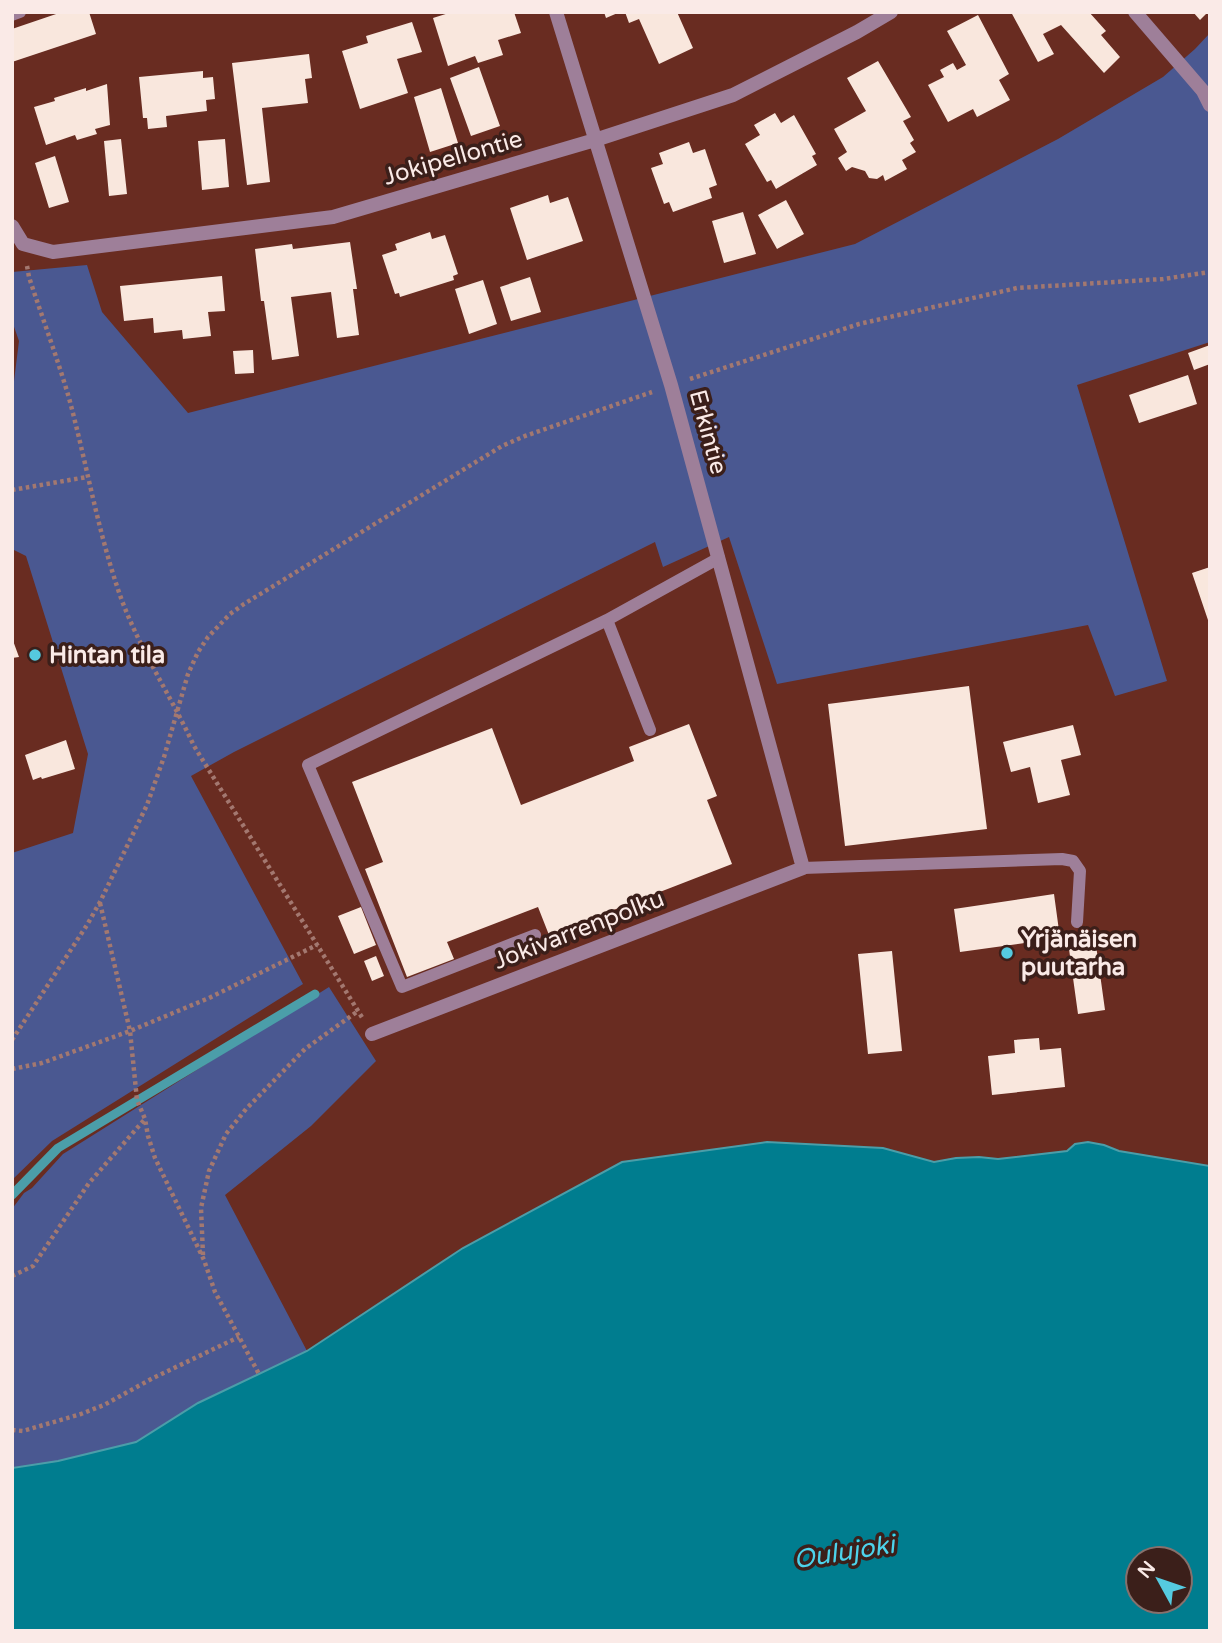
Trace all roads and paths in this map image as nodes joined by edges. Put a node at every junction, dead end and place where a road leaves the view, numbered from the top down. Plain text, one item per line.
1 (20, 12) edge
2 (556, 12) edge
3 (891, 12) edge
4 (1135, 12) edge
5 (12, 15) edge
6 (1210, 104) edge
7 (595, 140) junction
8 (12, 226) edge
9 (23, 244) junction
10 (1210, 272) edge
11 (671, 385) junction
12 (87, 477) junction
13 (12, 490) edge
14 (719, 558) junction
15 (607, 620) junction
16 (177, 709) junction
17 (650, 730) dead end
18 (803, 868) junction
19 (100, 902) junction
20 (1077, 922) dead end
21 (535, 935) dead end
22 (317, 945) junction
23 (358, 1011) junction
24 (130, 1031) junction
25 (372, 1034) joint
26 (12, 1040) edge
27 (12, 1069) edge
28 (145, 1119) junction
29 (204, 1260) junction
30 (12, 1276) edge
31 (239, 1337) junction
32 (259, 1374) dead end
33 (12, 1430) edge

1 - 5 lane
2 - 7 street, Erkintie
3 - 7 street, Jokipellontie
4 - 6 street
7 - 9 street, Jokipellontie
7 - 11 street, Erkintie
8 - 9 street
9 - 12 path
10 - 11 path
11 - 14 street, Erkintie
11 - 16 path
12 - 13 path
12 - 16 path
14 - 15 lane
14 - 18 street, Erkintie
15 - 17 lane
15 - 21 lane
16 - 19 path
16 - 22 path
18 - 20 lane
18 - 25 street, Jokivarrenpolku
19 - 24 path
19 - 26 path
22 - 23 path
22 - 24 path
23 - 25 path
23 - 29 path
24 - 27 path
24 - 28 path
28 - 29 path
28 - 30 path
29 - 31 path
31 - 32 path
31 - 33 path

